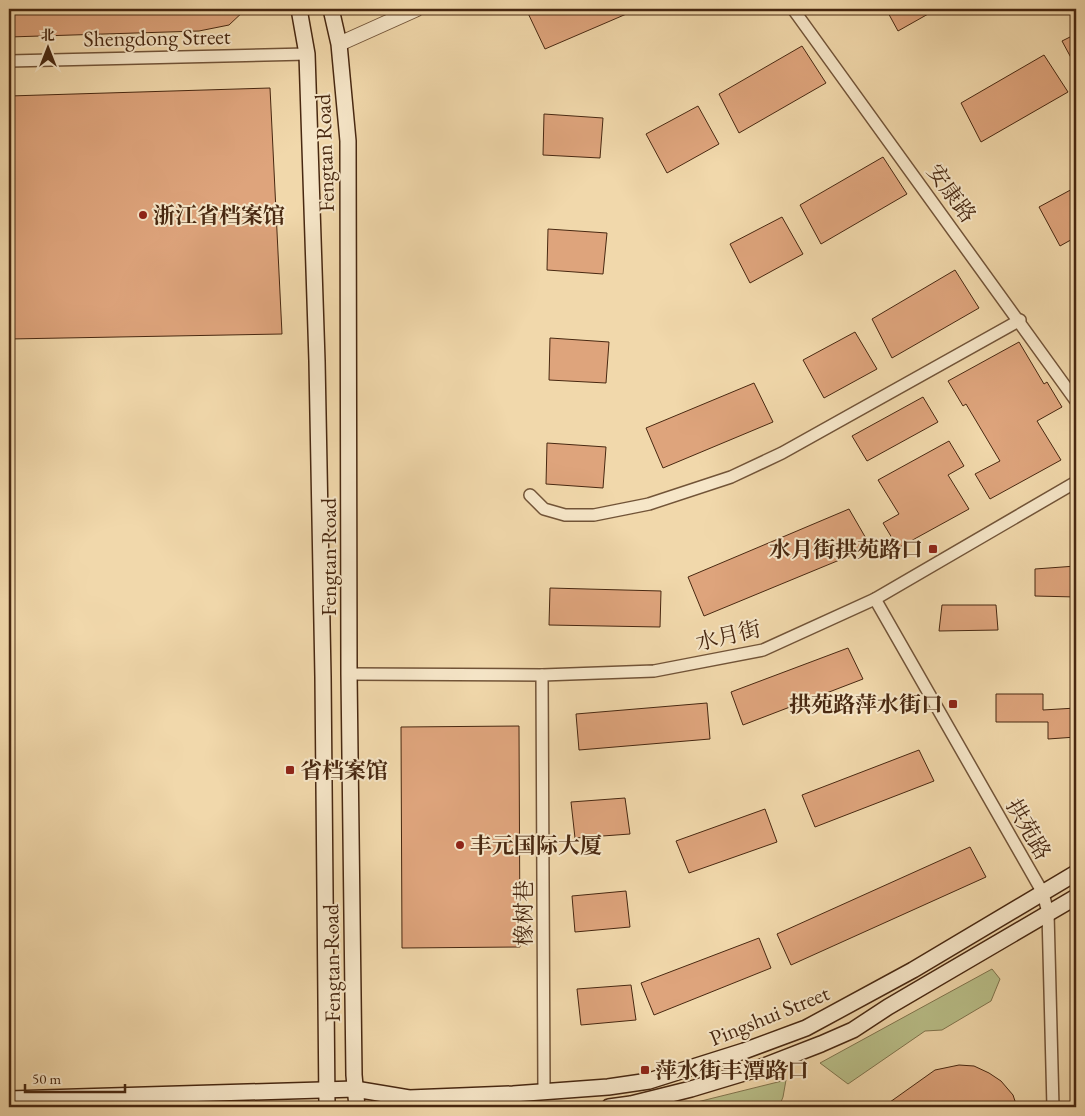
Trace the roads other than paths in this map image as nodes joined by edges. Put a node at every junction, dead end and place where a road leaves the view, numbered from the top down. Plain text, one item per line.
1 (299, 9) edge
2 (330, 9) edge
3 (417, 9) edge
4 (793, 9) edge
5 (340, 44) junction
6 (307, 54) junction
7 (9, 61) edge
8 (1020, 320) junction
9 (1076, 401) edge
10 (1076, 482) edge
11 (530, 495) dead end
12 (875, 598) junction
13 (348, 674) junction
14 (542, 675) junction
15 (1076, 873) edge
16 (1043, 893) junction
17 (1076, 897) edge
18 (1048, 912) junction
19 (355, 1089) junction
20 (326, 1090) junction
21 (544, 1091) junction
22 (9, 1099) edge
23 (327, 1107) edge
24 (357, 1107) edge
25 (609, 1107) edge
26 (1053, 1107) edge

1 - 6 main road, Fengtan Road
2 - 5 main road, Fengtan Road
3 - 5 street
4 - 8 street, 安康路
5 - 13 main road, Fengtan Road
6 - 7 street, Shengdong Street
6 - 20 main road, Fengtan Road
8 - 9 street, 安康路
8 - 11 street
10 - 12 street, 水月街
12 - 14 street, 水月街
12 - 16 street, 拱苑路
13 - 14 street, 水月街
13 - 19 main road, Fengtan Road
14 - 21 street, 橡树巷
15 - 16 main road, Pingshui Street
16 - 18 street, 拱苑路
16 - 21 main road, Pingshui Street
17 - 18 main road, Pingshui Street
18 - 25 main road, Pingshui Street
18 - 26 street, 拱苑路
19 - 20 main road, Pingshui Street
19 - 21 main road, Pingshui Street
19 - 24 main road, Fengtan Road
20 - 22 main road, Pingshui Street
20 - 23 main road, Fengtan Road

